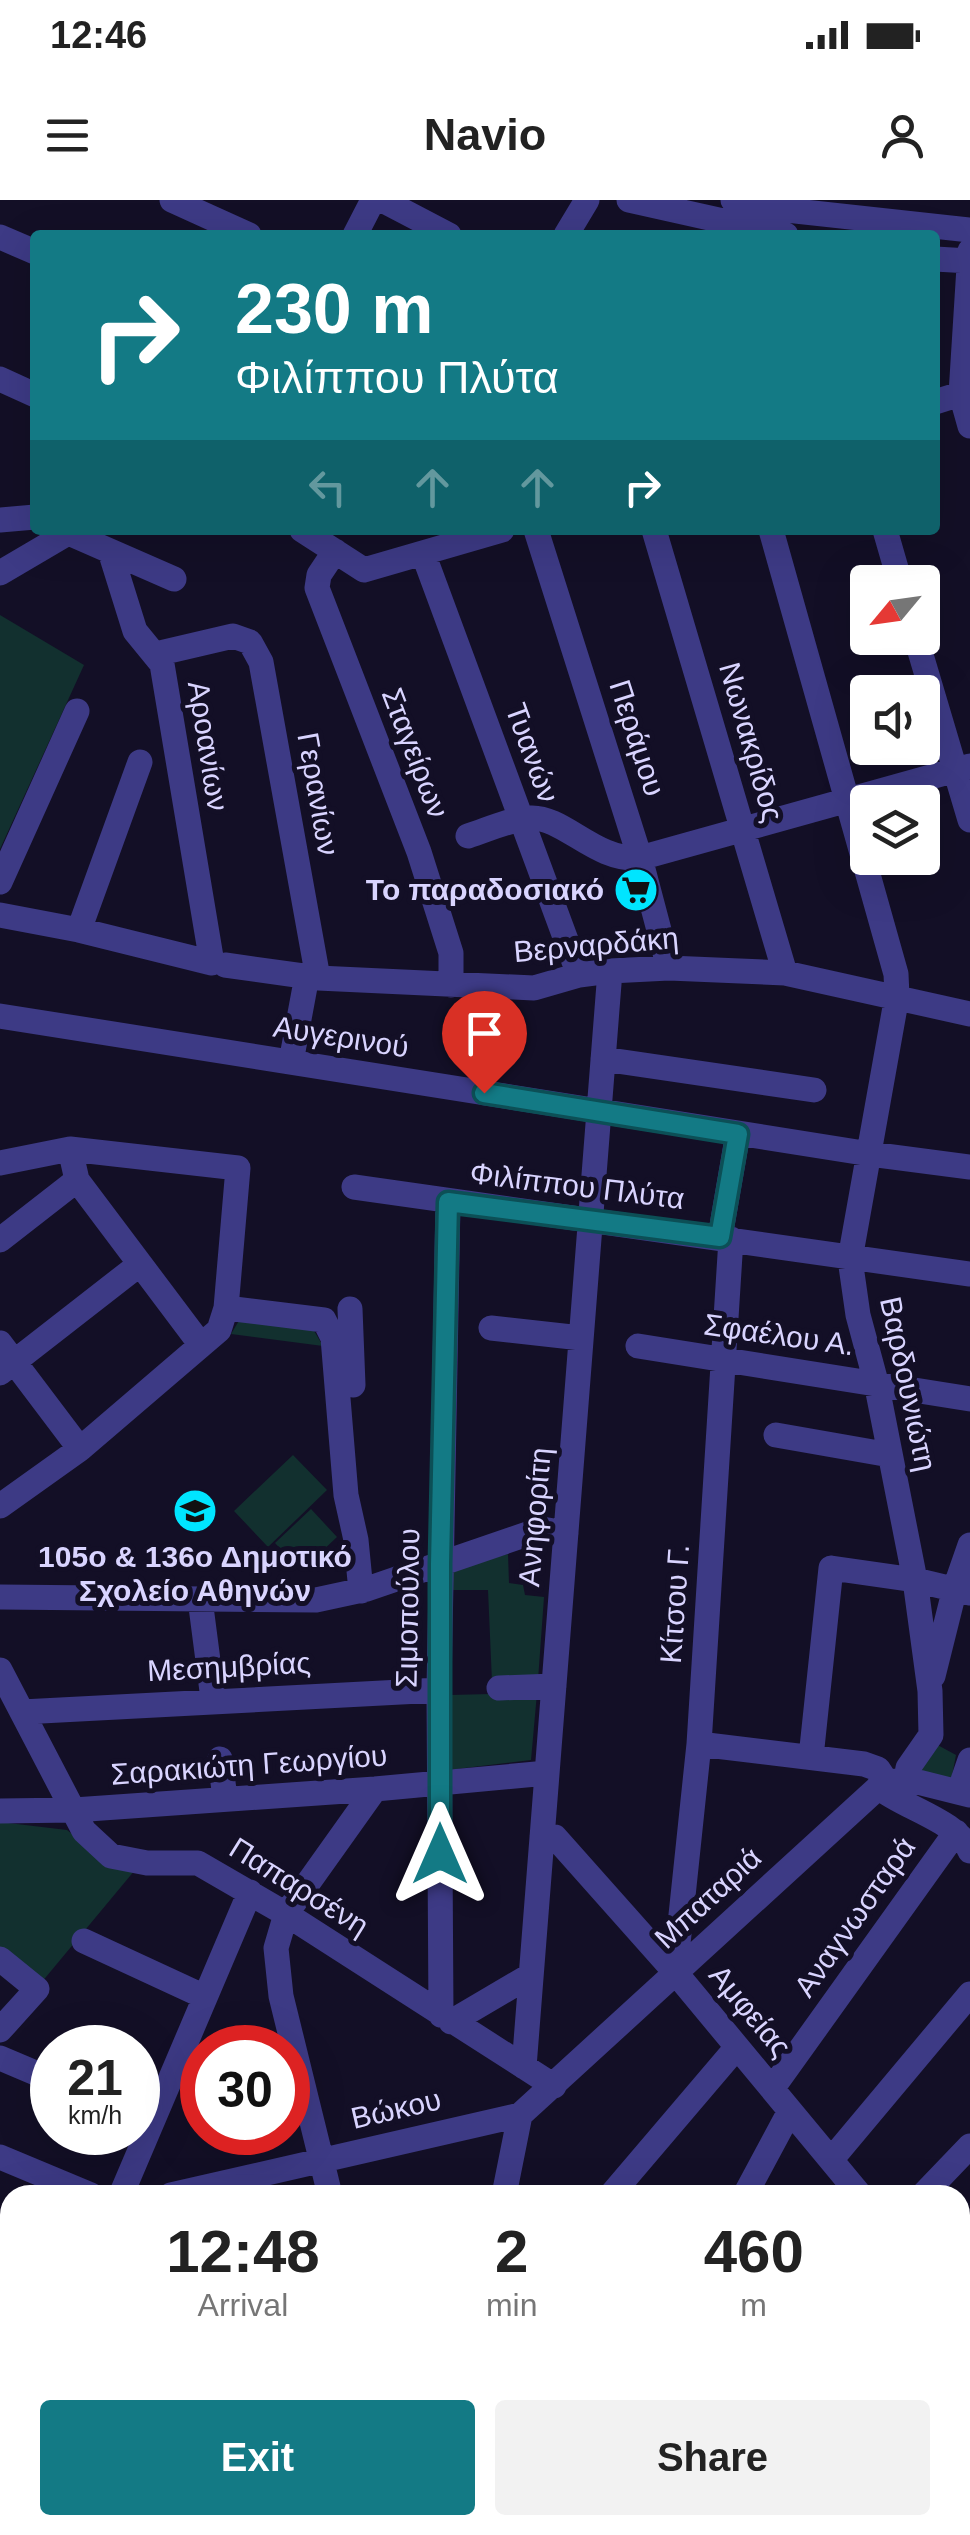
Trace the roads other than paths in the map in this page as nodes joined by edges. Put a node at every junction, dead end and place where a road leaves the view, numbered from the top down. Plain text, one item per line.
1 (172, 200) edge
2 (373, 200) edge
3 (382, 200) edge
4 (587, 200) edge
5 (630, 200) edge
6 (733, 200) edge
7 (201, 206) edge
8 (862, 209) edge
9 (189, 230) edge
10 (241, 230) edge
11 (358, 230) edge
12 (439, 230) edge
13 (569, 230) edge
14 (764, 230) edge
15 (970, 230) edge
16 (0, 237) edge
17 (30, 250) edge
18 (970, 251) edge
19 (940, 258) edge
20 (970, 261) edge
21 (0, 379) edge
22 (30, 392) edge
23 (966, 393) edge
24 (940, 401) edge
25 (970, 426) edge
26 (30, 517) edge
27 (0, 520) edge
28 (59, 535) edge
29 (74, 535) edge
30 (310, 535) edge
31 (486, 535) edge
32 (538, 535) edge
33 (655, 535) edge
34 (772, 535) edge
35 (886, 535) edge
36 (110, 551) junction
37 (334, 551) junction
38 (423, 554) junction
39 (895, 565) edge
40 (0, 573) edge
41 (174, 579) dead end
42 (156, 654) junction
43 (922, 655) edge
44 (78, 711) dead end
45 (140, 762) dead end
46 (962, 768) edge
47 (849, 800) junction
48 (522, 819) junction
49 (970, 820) edge
50 (743, 830) junction
51 (468, 836) dead end
52 (640, 858) junction
53 (0, 882) edge
54 (0, 914) edge
55 (79, 930) junction
56 (218, 964) junction
57 (669, 968) junction
58 (610, 971) junction
59 (786, 973) junction
60 (579, 975) junction
61 (312, 977) junction
62 (451, 985) junction
63 (897, 996) junction
64 (970, 1014) edge
65 (0, 1016) edge
66 (604, 1059) junction
67 (291, 1062) junction
68 (814, 1090) dead end
69 (599, 1111) junction
70 (738, 1134) junction
71 (70, 1148) junction
72 (870, 1154) junction
73 (969, 1161) edge
74 (0, 1163) edge
75 (77, 1180) junction
76 (354, 1187) dead end
77 (448, 1202) junction
78 (591, 1220) junction
79 (725, 1238) junction
80 (0, 1240) edge
81 (850, 1258) junction
82 (140, 1264) junction
83 (970, 1274) edge
84 (226, 1308) junction
85 (350, 1309) dead end
86 (491, 1328) dead end
87 (582, 1338) junction
88 (202, 1345) junction
89 (638, 1346) dead end
90 (4, 1360) edge
91 (723, 1361) junction
92 (876, 1382) junction
93 (970, 1399) edge
94 (776, 1434) dead end
95 (80, 1449) junction
96 (890, 1455) junction
97 (0, 1506) edge
98 (566, 1532) junction
99 (356, 1540) junction
100 (970, 1545) edge
101 (440, 1564) junction
102 (915, 1580) junction
103 (963, 1590) edge
104 (361, 1591) junction
105 (0, 1597) edge
106 (200, 1600) junction
107 (0, 1670) edge
108 (554, 1686) junction
109 (499, 1688) dead end
110 (438, 1690) junction
111 (930, 1690) junction
112 (214, 1699) junction
113 (22, 1712) junction
114 (699, 1744) junction
115 (811, 1757) junction
116 (220, 1758) dead end
117 (970, 1760) edge
118 (547, 1773) junction
119 (890, 1782) junction
120 (440, 1783) junction
121 (375, 1790) junction
122 (964, 1794) edge
123 (225, 1798) junction
124 (74, 1810) junction
125 (0, 1811) edge
126 (542, 1837) junction
127 (963, 1841) edge
128 (250, 1892) junction
129 (286, 1914) junction
130 (84, 1941) dead end
131 (0, 1960) edge
132 (675, 1972) junction
133 (531, 1976) junction
134 (970, 1994) edge
135 (205, 1997) junction
136 (446, 2018) junction
137 (0, 2030) edge
138 (737, 2047) junction
139 (0, 2058) edge
140 (524, 2067) junction
141 (30, 2071) edge
142 (554, 2086) junction
143 (160, 2087) edge
144 (772, 2089) junction
145 (790, 2111) junction
146 (520, 2114) junction
147 (970, 2146) edge
148 (133, 2155) edge
149 (0, 2158) edge
150 (321, 2160) junction
151 (830, 2160) junction
152 (66, 2185) edge
153 (124, 2185) edge
154 (213, 2185) edge
155 (327, 2185) edge
156 (506, 2185) edge
157 (620, 2185) edge
158 (750, 2185) edge
159 (851, 2185) edge
160 (933, 2185) edge

1 - 7 street
2 - 11 street
3 - 12 street
4 - 13 street
5 - 14 street
6 - 8 street
7 - 9 street
7 - 10 street
8 - 15 street
16 - 17 street
18 - 20 street
19 - 20 street
20 - 23 street
21 - 22 street
23 - 24 street
23 - 25 street
26 - 27 street
28 - 40 street
29 - 36 street
30 - 37 street
31 - 38 street
32 - 52 street, Περάμου
33 - 50 street, Νωνακρίδος
34 - 47 street, Βαρδουνιώτη
35 - 39 street
36 - 41 street
36 - 42 street, Αροανίων
37 - 38 street
37 - 62 street, Σταγείρων
38 - 48 street, Τυανών
42 - 56 street, Αροανίων
42 - 61 street, Γερανίων
43 - 46 street
44 - 53 street
45 - 55 street
46 - 47 street
46 - 49 street
47 - 50 street
47 - 63 street, Βαρδουνιώτη
48 - 51 street
48 - 52 street
48 - 60 street, Τυανών
50 - 52 street
50 - 59 street, Νωνακρίδος
52 - 57 street, Περάμου
54 - 55 street, Βερναρδάκη
55 - 56 street, Βερναρδάκη
56 - 61 street, Βερναρδάκη
57 - 58 street, Βερναρδάκη
57 - 59 street, Βερναρδάκη
58 - 60 street, Βερναρδάκη
58 - 66 street, Ανηφορίτη
59 - 63 street, Βερναρδάκη
60 - 62 street, Βερναρδάκη
61 - 62 street, Βερναρδάκη
61 - 67 street, Γερανίων
63 - 64 street, Βερναρδάκη
63 - 72 street, Βαρδουνιώτη
65 - 67 street, Αυγερινού
66 - 68 street
66 - 69 street, Ανηφορίτη
67 - 69 street, Αυγερινού
69 - 70 street, Αυγερινού
69 - 78 street, Ανηφορίτη
70 - 72 street, Αυγερινού
70 - 79 street, Κίτσου Γ.
71 - 74 street
71 - 75 street
71 - 84 street
72 - 73 street, Αυγερινού
72 - 81 street, Βαρδουνιώτη
75 - 80 street
75 - 82 street
76 - 77 street, Φιλίππου Πλύτα
77 - 78 street, Φιλίππου Πλύτα
77 - 101 street, Σιμοπούλου
78 - 79 street, Φιλίππου Πλύτα
78 - 87 street, Ανηφορίτη
79 - 81 street, Φιλίππου Πλύτα
79 - 91 street, Κίτσου Γ.
81 - 83 street, Φιλίππου Πλύτα
81 - 92 street, Βαρδουνιώτη
82 - 88 street
82 - 90 street
84 - 88 street
84 - 99 street
85 - 99 street
86 - 87 street
87 - 98 street, Ανηφορίτη
88 - 95 street
89 - 91 street, Σφαέλου Α.
90 - 95 street
91 - 92 street, Σφαέλου Α.
91 - 114 street, Κίτσου Γ.
92 - 93 street, Σφαέλου Α.
92 - 96 street, Βαρδουνιώτη
94 - 96 street
95 - 97 street
96 - 102 street, Βαρδουνιώτη
98 - 101 street
98 - 108 street, Ανηφορίτη
99 - 104 street
100 - 103 street
101 - 104 street
101 - 110 street, Σιμοπούλου
102 - 103 street
102 - 111 street, Βαρδουνιώτη
102 - 115 street
103 - 111 street
104 - 106 street
105 - 106 street
106 - 112 street
107 - 113 street, Παπαρσένη
108 - 109 street
108 - 118 street, Ανηφορίτη
110 - 112 street, Μεσημβρίας
110 - 120 street, Σιμοπούλου
111 - 119 street, Βαρδουνιώτη
112 - 113 street, Μεσημβρίας
113 - 124 street, Παπαρσένη
114 - 115 street
114 - 132 street, Κίτσου Γ.
115 - 119 street
116 - 123 street
117 - 122 street
118 - 120 street, Σαρακιώτη Γεωργίου
118 - 126 street, Ανηφορίτη
119 - 122 street
119 - 127 street
119 - 132 street, Μπαταριά
120 - 121 street, Σαρακιώτη Γεωργίου
120 - 136 street, Σιμοπούλου
121 - 123 street, Σαρακιώτη Γεωργίου
121 - 129 street
123 - 124 street, Σαρακιώτη Γεωργίου
124 - 125 street
124 - 128 street, Παπαρσένη
126 - 132 street, Αμφείας
126 - 133 street, Ανηφορίτη
127 - 144 street, Αναγνωσταρά
128 - 129 street, Παπαρσένη
128 - 135 street
129 - 136 street, Παπαρσένη
129 - 150 street
130 - 135 street
131 - 137 street
132 - 138 street, Αμφείας
132 - 142 street, Μπαταριά
133 - 136 street
133 - 140 street, Ανηφορίτη
134 - 151 street
135 - 143 street
136 - 140 street, Παπαρσένη
138 - 144 street, Αμφείας
138 - 157 street
139 - 141 street
140 - 142 street, Παπαρσένη
142 - 146 street, Μπαταριά
144 - 145 street, Αμφείας
145 - 151 street, Αμφείας
145 - 158 street
146 - 150 street, Βώκου
146 - 156 street
147 - 160 street
148 - 153 street
149 - 152 street
150 - 154 street, Βώκου
150 - 155 street
151 - 159 street, Αμφείας

